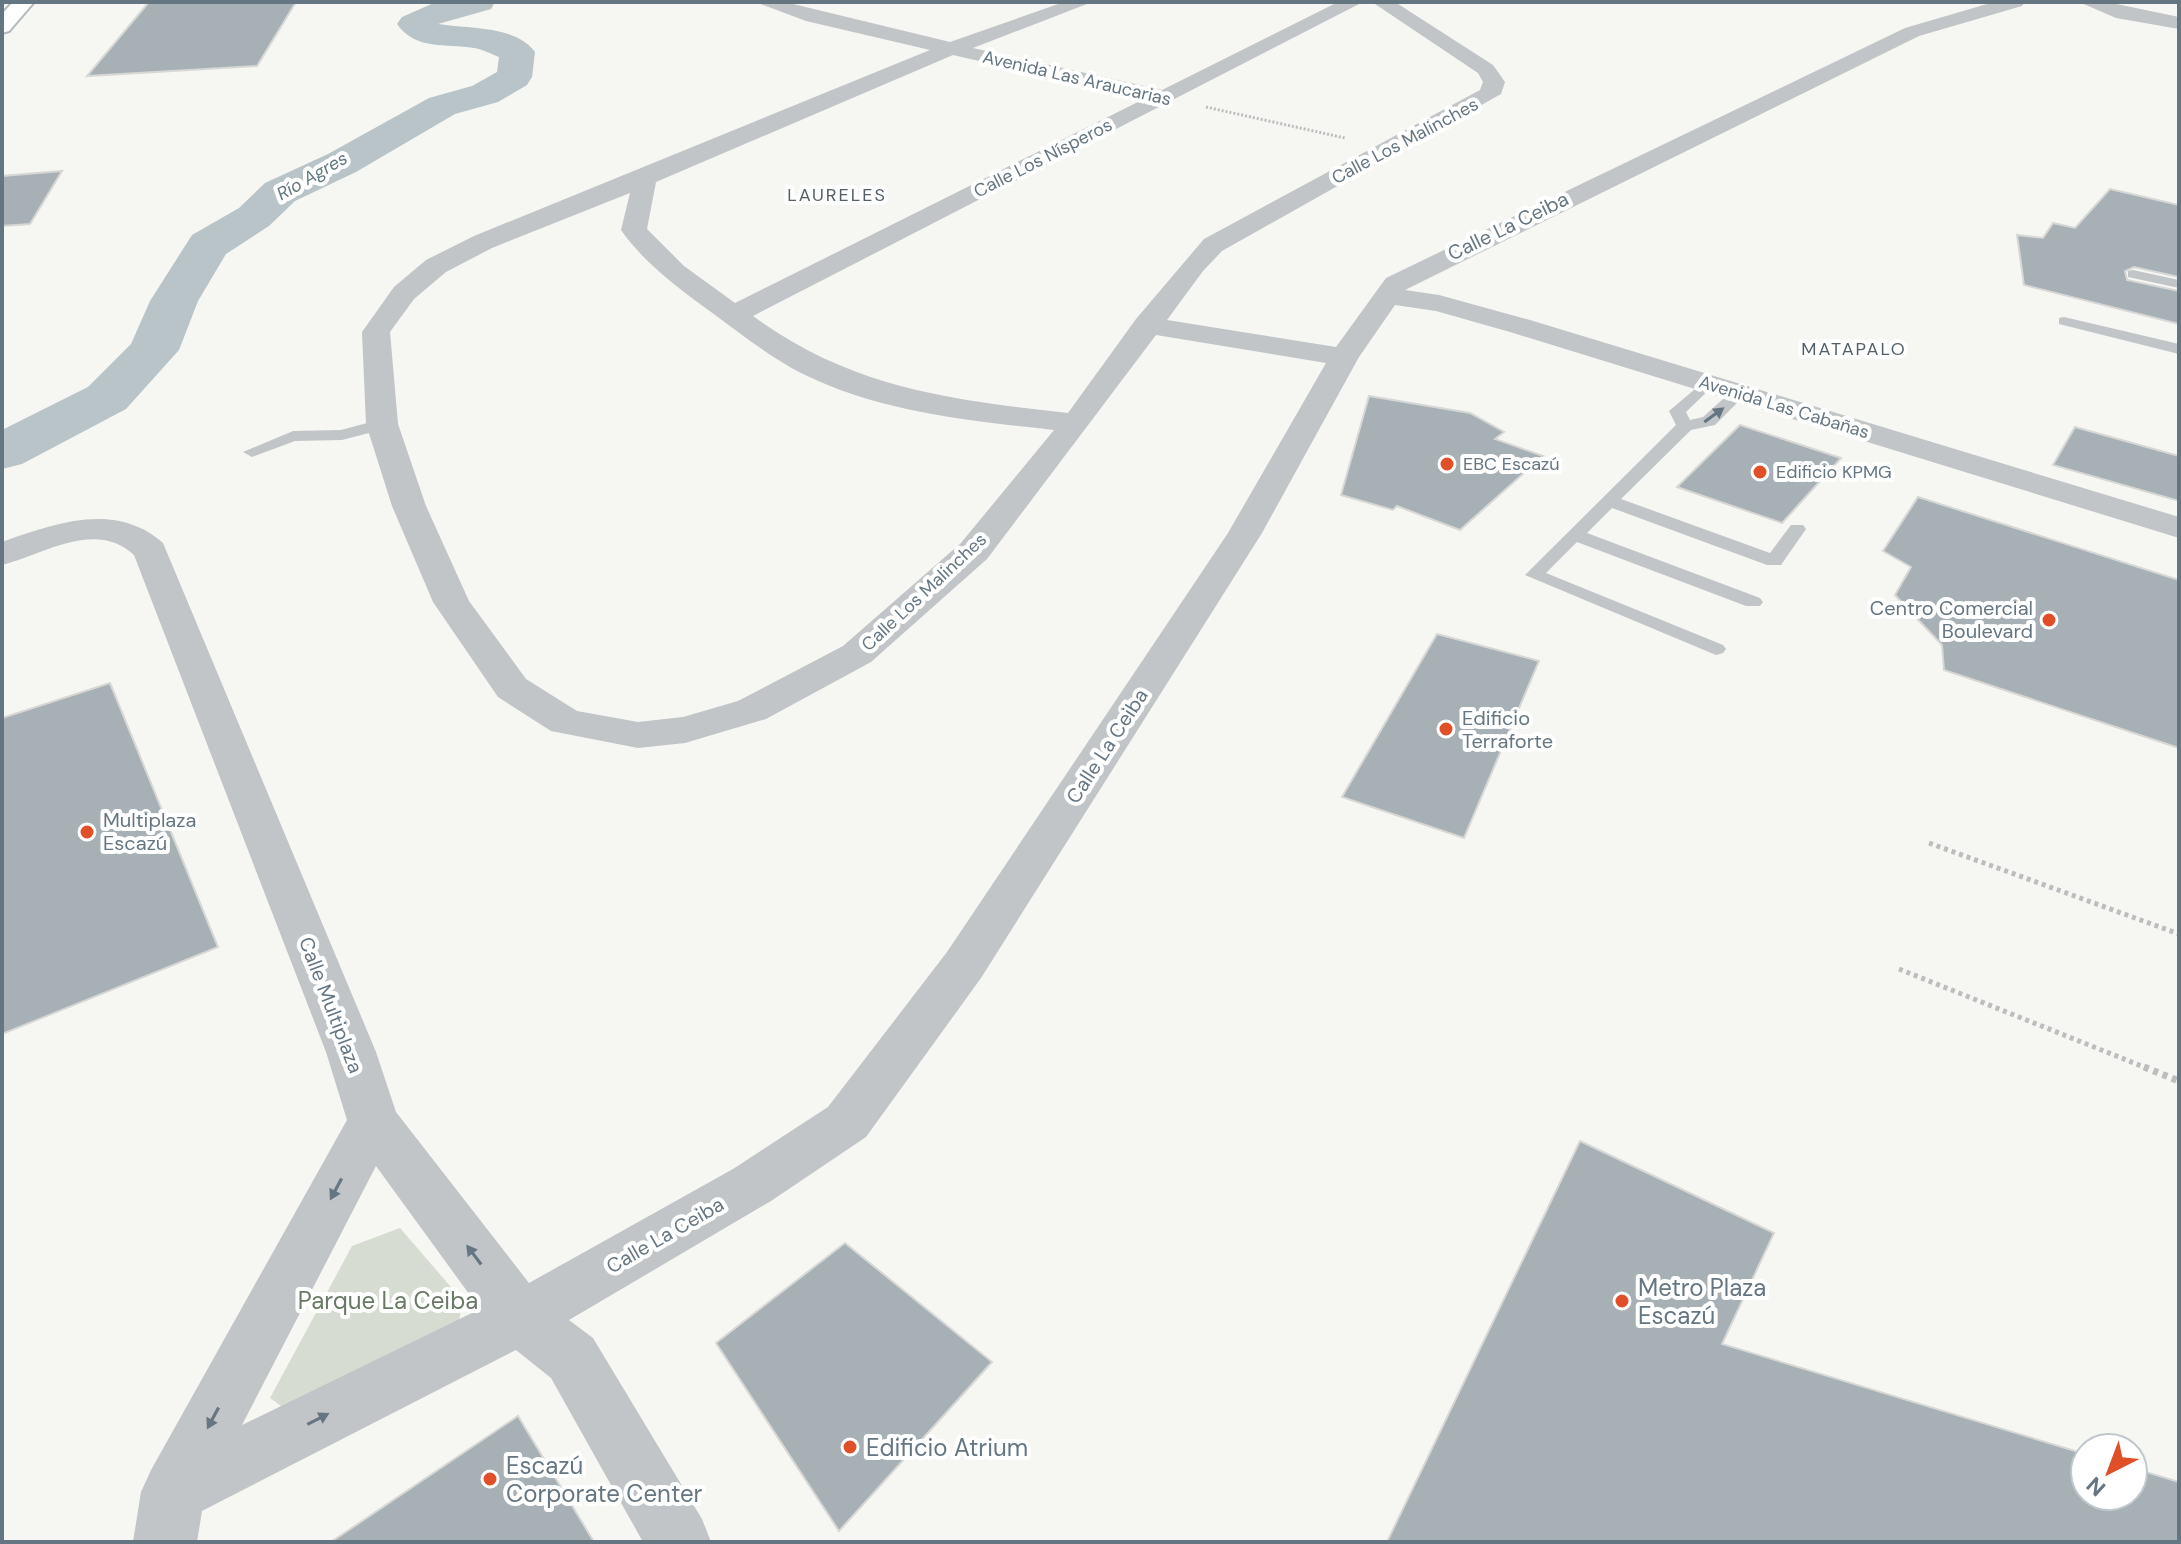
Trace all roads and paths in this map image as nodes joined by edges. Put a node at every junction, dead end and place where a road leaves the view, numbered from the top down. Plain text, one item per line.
1 (24, 2) edge
2 (765, 2) edge
3 (1082, 2) edge
4 (1353, 2) edge
5 (1382, 2) edge
6 (2015, 2) edge
7 (2089, 2) edge
8 (2179, 23) edge
9 (2, 27) edge
10 (950, 49) junction
11 (1163, 97) junction
12 (1391, 148) junction
13 (645, 178) junction
14 (2133, 274) dead end
15 (2179, 284) edge
16 (1387, 296) junction
17 (734, 315) junction
18 (2064, 321) dead end
19 (1146, 325) junction
20 (2179, 349) edge
21 (1344, 357) junction
22 (1707, 384) junction
23 (1739, 393) junction
24 (1076, 423) junction
25 (382, 424) junction
26 (1685, 426) junction
27 (252, 452) dead end
28 (1611, 501) junction
29 (2179, 528) edge
30 (1797, 529) dead end
31 (1577, 536) junction
32 (2, 554) edge
33 (1753, 602) dead end
34 (1716, 649) dead end
35 (1929, 843) dead end
36 (2179, 934) edge
37 (1899, 969) dead end
38 (2179, 1081) edge
39 (373, 1121) junction
40 (521, 1318) junction
41 (169, 1517) edge
42 (679, 1542) edge

1 - 9 street
2 - 10 street, Avenida Las Araucarias
3 - 10 street, Calle Los Malinches
4 - 11 street, Calle Los Nísperos
5 - 12 street, Calle Los Malinches
6 - 16 street, Calle La Ceiba
7 - 8 street
10 - 11 street, Avenida Las Araucarias
10 - 13 street, Calle Los Malinches
11 - 12 path, Avenida Las Araucarias
11 - 17 street, Calle Los Nísperos
12 - 19 street, Calle Los Malinches
13 - 17 street
13 - 25 street, Calle Los Malinches
14 - 15 lane
16 - 21 street, Calle La Ceiba
16 - 22 street, Avenida Las Cabañas
17 - 24 street
18 - 20 lane
19 - 21 street
19 - 24 street, Calle Los Malinches
21 - 40 street, Calle La Ceiba
22 - 23 street, Avenida Las Cabañas
22 - 26 lane
26 -> 23 lane
23 - 29 street, Avenida Las Cabañas
24 - 25 street, Calle Los Malinches
25 - 27 lane
26 - 28 lane
28 - 30 lane
28 - 31 lane
31 - 33 lane
31 - 34 lane
32 - 39 street, Calle Multiplaza
35 - 36 path
37 - 38 path
40 -> 39 street, Calle Multiplaza
39 -> 41 street, Calle La Ceiba
41 -> 40 street, Calle La Ceiba
40 - 42 street, Calle Multiplaza

